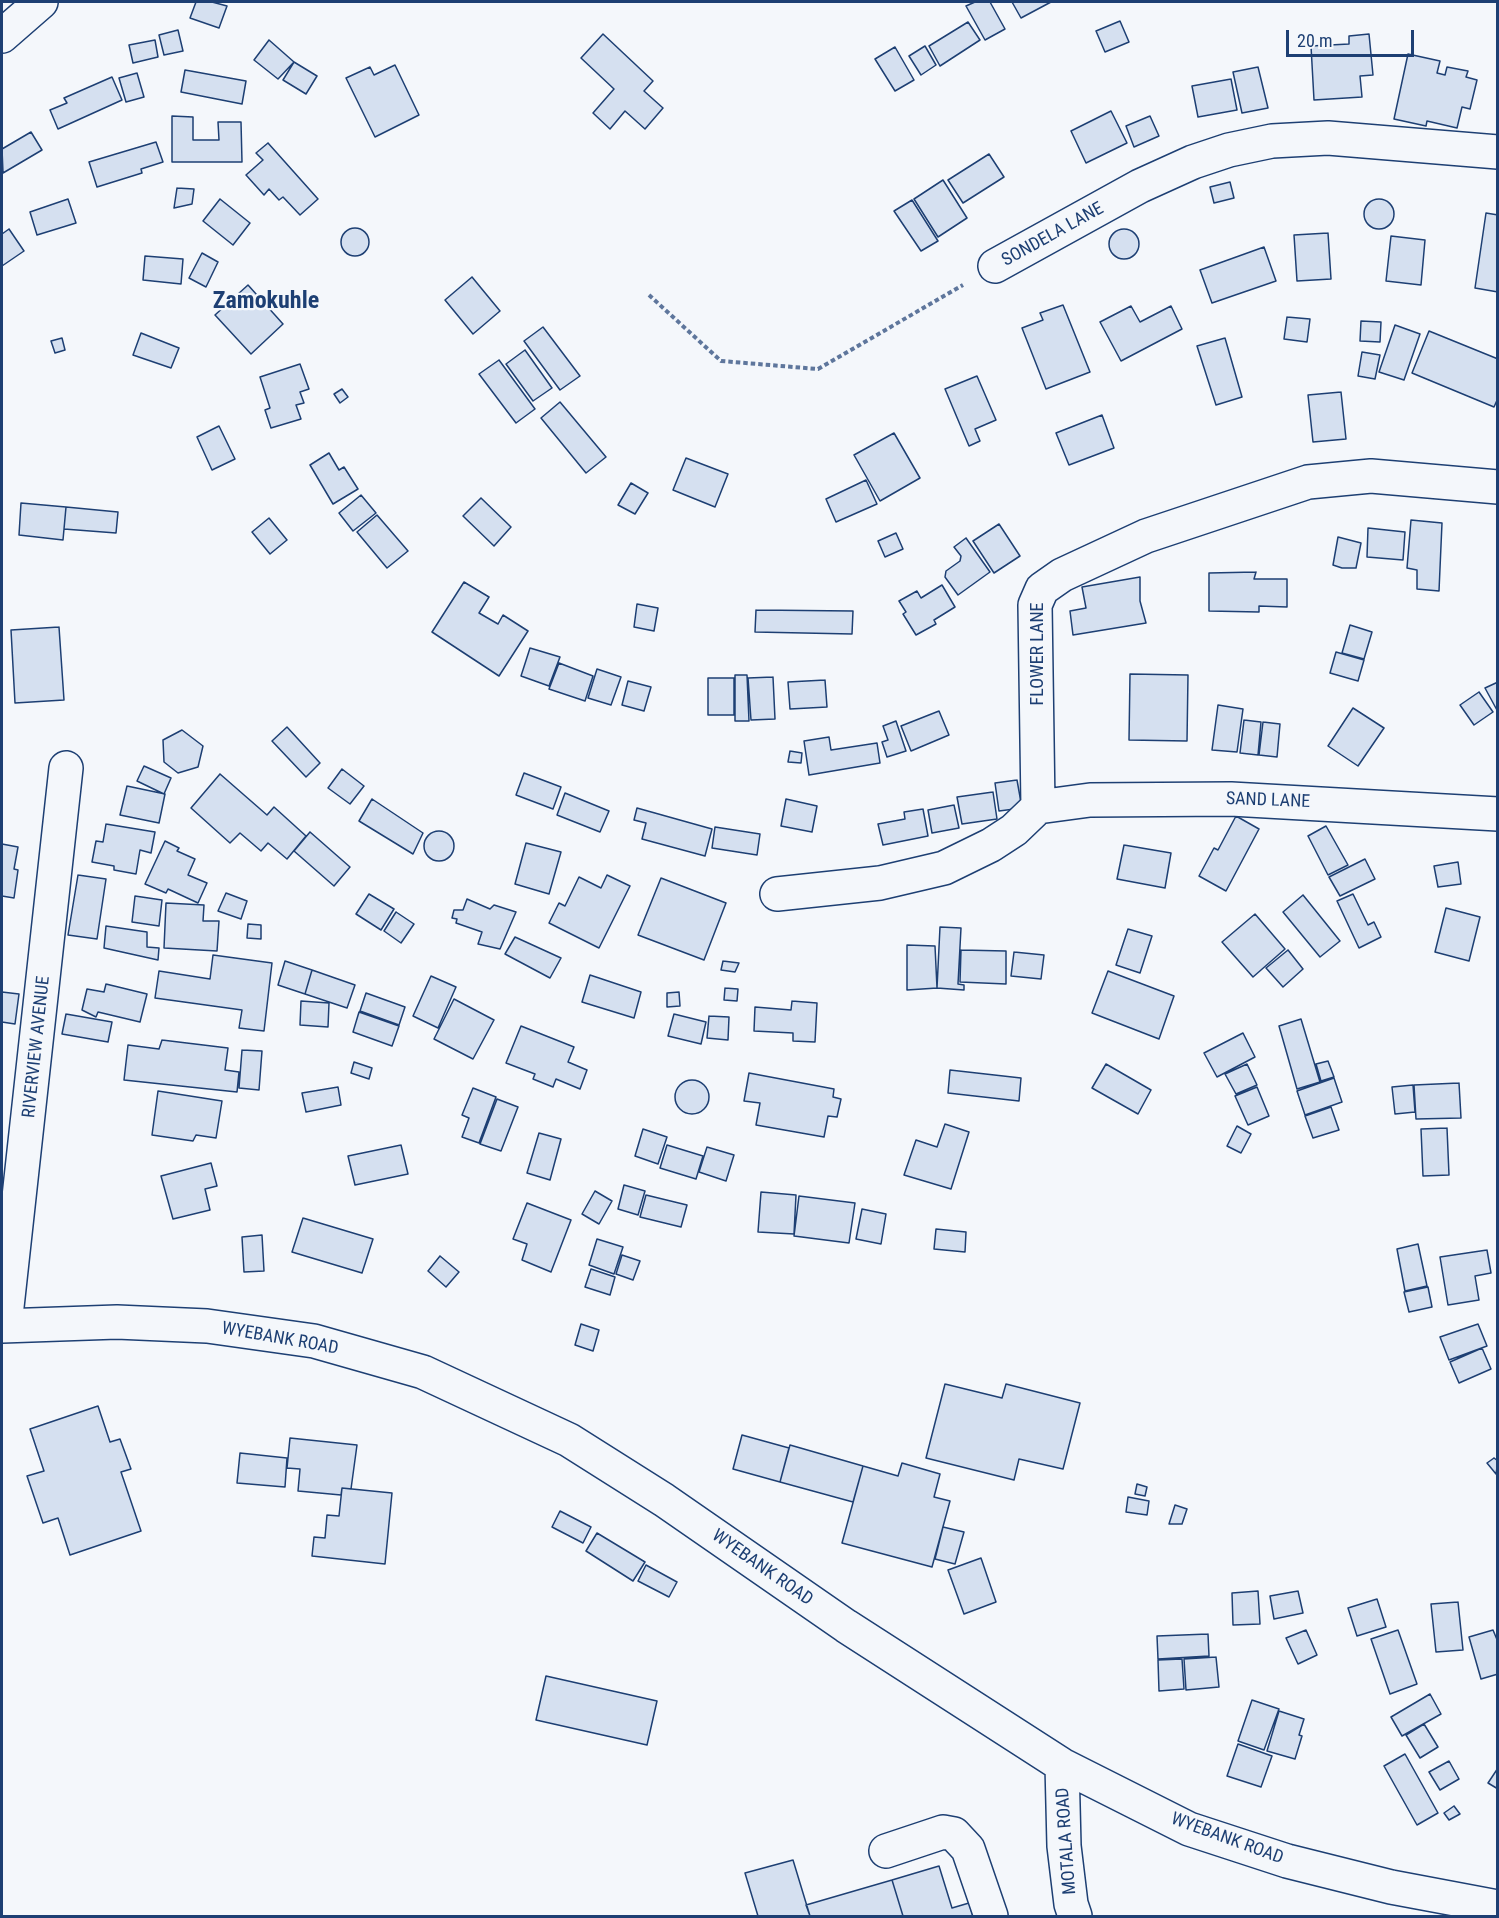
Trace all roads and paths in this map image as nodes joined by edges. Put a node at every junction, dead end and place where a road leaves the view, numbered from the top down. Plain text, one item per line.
1 (41, 2) edge
2 (2, 36) edge
3 (1497, 152) edge
4 (995, 266) joint
5 (649, 295) dead end
6 (1497, 487) edge
7 (66, 768) dead end
8 (1038, 807) junction
9 (1497, 814) edge
10 (777, 894) dead end
11 (3, 1325) edge
12 (1062, 1765) junction
13 (886, 1851) dead end
14 (1497, 1907) edge
15 (991, 1917) edge
16 (1075, 1917) edge

1 - 2 street
3 - 4 street, SONDELA LANE
4 - 5 path, SONDELA LANE
6 - 8 street, FLOWER LANE
7 - 11 street, RIVERVIEW AVENUE
8 - 9 street, SAND LANE
8 - 10 street
11 - 12 street, WYEBANK ROAD
12 - 14 street, WYEBANK ROAD
12 - 16 street, MOTALA ROAD
13 - 15 street

